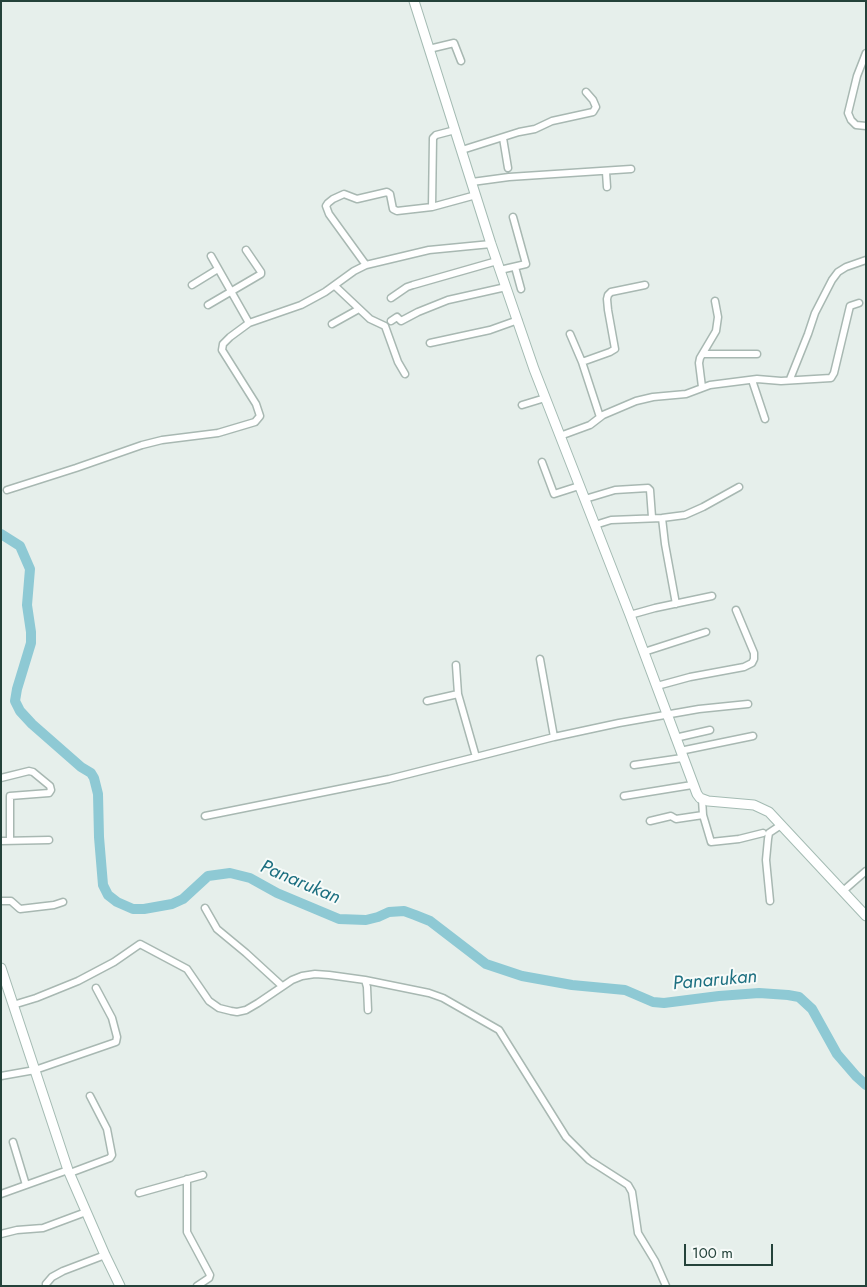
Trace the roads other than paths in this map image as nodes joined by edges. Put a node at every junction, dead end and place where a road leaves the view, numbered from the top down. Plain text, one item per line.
1 (414, 1) edge
2 (429, 48) junction
3 (866, 53) edge
4 (462, 61) dead end
5 (586, 92) dead end
6 (866, 126) edge
7 (455, 130) junction
8 (503, 138) junction
9 (462, 150) junction
10 (508, 168) dead end
11 (631, 169) dead end
12 (606, 172) junction
13 (472, 182) junction
14 (607, 187) dead end
15 (476, 195) junction
16 (432, 207) junction
17 (513, 217) dead end
18 (492, 244) junction
19 (246, 250) dead end
20 (211, 256) dead end
21 (866, 260) edge
22 (366, 265) junction
23 (499, 266) junction
24 (515, 267) junction
25 (218, 269) junction
26 (192, 285) dead end
27 (644, 285) dead end
28 (335, 286) junction
29 (506, 287) junction
30 (521, 289) dead end
31 (230, 291) junction
32 (391, 298) dead end
33 (715, 301) dead end
34 (859, 302) dead end
35 (208, 305) dead end
36 (359, 310) junction
37 (518, 320) junction
38 (391, 321) dead end
39 (250, 323) junction
40 (332, 324) dead end
41 (570, 334) dead end
42 (430, 343) dead end
43 (702, 354) junction
44 (757, 354) dead end
45 (582, 362) junction
46 (405, 374) dead end
47 (790, 379) junction
48 (752, 380) junction
49 (702, 387) junction
50 (545, 398) junction
51 (522, 405) dead end
52 (600, 417) junction
53 (764, 419) dead end
54 (560, 436) junction
55 (542, 462) dead end
56 (578, 486) junction
57 (739, 486) dead end
58 (6, 490) dead end
59 (585, 499) junction
60 (652, 517) junction
61 (662, 518) junction
62 (594, 525) junction
63 (712, 596) dead end
64 (676, 604) junction
65 (736, 610) dead end
66 (630, 615) junction
67 (706, 632) dead end
68 (644, 652) junction
69 (540, 659) dead end
70 (456, 665) dead end
71 (657, 686) junction
72 (458, 694) junction
73 (427, 701) dead end
74 (748, 704) dead end
75 (666, 714) junction
76 (710, 730) dead end
77 (753, 736) dead end
78 (554, 737) junction
79 (675, 738) junction
80 (681, 755) junction
81 (476, 757) junction
82 (634, 765) dead end
83 (1, 778) edge
84 (692, 785) junction
85 (624, 796) dead end
86 (702, 799) junction
87 (703, 815) junction
88 (205, 816) dead end
89 (650, 822) dead end
90 (781, 825) junction
91 (763, 833) dead end
92 (10, 840) junction
93 (49, 840) dead end
94 (1, 841) edge
95 (866, 871) edge
96 (843, 891) junction
97 (770, 901) dead end
98 (1, 902) edge
99 (63, 902) dead end
100 (205, 908) dead end
101 (866, 916) edge
102 (1, 968) edge
103 (365, 980) junction
104 (282, 986) junction
105 (96, 988) dead end
106 (13, 1005) junction
107 (368, 1010) dead end
108 (35, 1070) junction
109 (1, 1076) edge
110 (90, 1096) dead end
111 (14, 1142) dead end
112 (69, 1171) junction
113 (203, 1175) dead end
114 (187, 1180) junction
115 (26, 1185) junction
116 (139, 1193) dead end
117 (1, 1194) edge
118 (86, 1212) junction
119 (1, 1234) edge
120 (104, 1255) junction
121 (46, 1284) dead end
122 (120, 1286) edge
123 (197, 1286) edge
124 (666, 1286) edge

1 - 2 street
2 - 4 street
2 - 7 street
3 - 6 street
5 - 8 street
7 - 9 street
7 - 16 street
8 - 9 street
8 - 10 street
9 - 13 street
11 - 12 street
12 - 13 street
12 - 14 street
13 - 15 street
15 - 16 street
15 - 18 street
16 - 22 street
17 - 24 street
18 - 22 street
18 - 23 street
19 - 31 street
20 - 25 street
21 - 47 street
22 - 28 street
23 - 24 street
23 - 29 street
23 - 32 street
24 - 30 street
25 - 26 street
25 - 31 street
27 - 45 street
28 - 36 street
28 - 39 street
29 - 37 street
29 - 38 street
31 - 35 street
31 - 39 street
33 - 43 street
34 - 47 street
36 - 40 street
36 - 46 street
37 - 42 street
37 - 50 street
39 - 58 street
41 - 45 street
43 - 44 street
43 - 49 street
45 - 52 street
47 - 48 street
48 - 49 street
48 - 53 street
49 - 52 street
50 - 51 street
50 - 54 street
52 - 54 street
54 - 56 street
55 - 56 street
56 - 59 street
57 - 61 street
59 - 60 street
59 - 62 street
60 - 61 street
60 - 62 street
61 - 64 street
62 - 66 street
63 - 64 street
64 - 66 street
65 - 71 street
66 - 68 street
67 - 68 street
68 - 71 street
69 - 78 street
70 - 72 street
71 - 75 street
72 - 73 street
72 - 81 street
74 - 75 street
75 - 78 street
75 - 79 street
76 - 79 street
77 - 80 street
78 - 81 street
79 - 80 street
80 - 82 street
80 - 84 street
81 - 88 street
83 - 92 street
84 - 85 street
84 - 86 street
86 - 87 street
86 - 90 street
87 - 89 street
87 - 91 street
90 - 96 street
90 - 97 street
92 - 93 street
92 - 94 street
95 - 96 street
96 - 101 street
98 - 99 street
100 - 104 street
102 - 106 street
103 - 104 street
103 - 107 street
103 - 124 street
104 - 106 street
105 - 108 street
106 - 108 street
108 - 109 street
108 - 112 street
110 - 112 street
111 - 115 street
112 - 115 street
112 - 118 street
113 - 114 street
114 - 116 street
114 - 123 street
115 - 117 street
118 - 119 street
118 - 120 street
120 - 121 street
120 - 122 street

